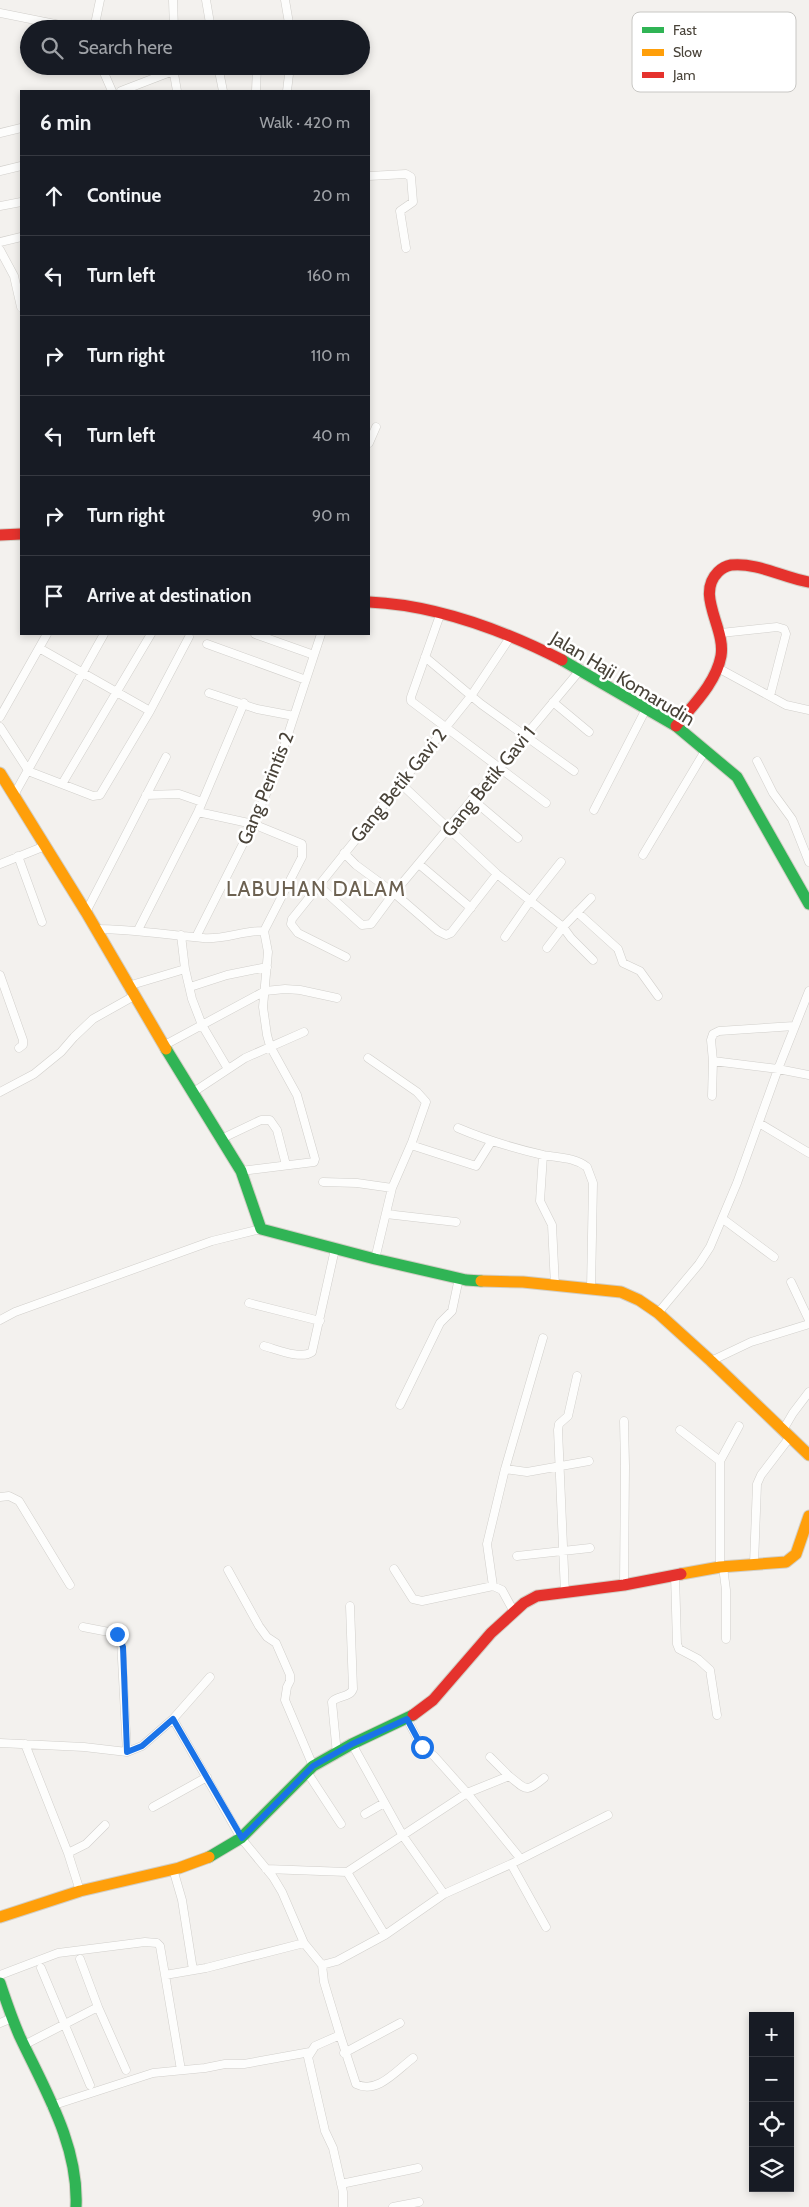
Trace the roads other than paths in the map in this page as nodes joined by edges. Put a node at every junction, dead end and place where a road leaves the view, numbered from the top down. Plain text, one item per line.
1 (100, 0) edge
2 (173, 0) edge
3 (206, 0) edge
4 (285, 0) edge
5 (0, 13) edge
6 (35, 20) edge
7 (96, 20) edge
8 (174, 20) edge
9 (209, 20) edge
10 (288, 20) edge
11 (105, 75) edge
12 (159, 75) edge
13 (174, 75) edge
14 (220, 75) edge
15 (257, 75) edge
16 (289, 75) edge
17 (112, 90) edge
18 (123, 90) edge
19 (178, 90) edge
20 (223, 90) edge
21 (256, 90) edge
22 (287, 90) edge
23 (20, 128) edge
24 (0, 133) edge
25 (20, 166) edge
26 (0, 171) edge
27 (370, 176) edge
28 (20, 202) edge
29 (0, 206) edge
30 (20, 237) edge
31 (0, 242) edge
32 (406, 248) dead end
33 (0, 250) edge
34 (18, 275) edge
35 (20, 296) edge
36 (376, 427) dead end
37 (370, 441) edge
38 (20, 534) edge
39 (0, 535) edge
40 (809, 582) edge
41 (370, 602) edge
42 (440, 614) junction
43 (721, 633) junction
44 (46, 635) edge
45 (103, 635) edge
46 (150, 635) edge
47 (258, 635) edge
48 (321, 635) edge
49 (511, 636) junction
50 (189, 638) dead end
51 (207, 644) dead end
52 (39, 648) junction
53 (314, 655) junction
54 (425, 657) junction
55 (718, 668) junction
56 (580, 669) junction
57 (82, 673) junction
58 (306, 680) junction
59 (116, 693) junction
60 (210, 693) dead end
61 (471, 696) junction
62 (770, 696) junction
63 (553, 702) junction
64 (244, 703) junction
65 (646, 709) junction
66 (809, 710) edge
67 (150, 711) junction
68 (294, 716) junction
69 (0, 717) edge
70 (445, 726) junction
71 (676, 726) junction
72 (0, 727) edge
73 (588, 732) dead end
74 (525, 735) junction
75 (705, 751) junction
76 (166, 757) dead end
77 (757, 761) dead end
78 (498, 768) junction
79 (28, 771) junction
80 (574, 771) dead end
81 (0, 773) edge
82 (400, 783) junction
83 (62, 784) junction
84 (14, 795) junction
85 (146, 795) junction
86 (472, 799) junction
87 (202, 802) junction
88 (546, 803) dead end
89 (594, 810) dead end
90 (198, 812) junction
91 (253, 824) junction
92 (448, 829) junction
93 (518, 838) dead end
94 (45, 846) junction
95 (344, 853) junction
96 (643, 855) dead end
97 (18, 856) junction
98 (561, 862) dead end
99 (809, 862) edge
100 (0, 864) edge
101 (420, 864) junction
102 (497, 874) junction
103 (319, 886) junction
104 (394, 893) junction
105 (591, 898) dead end
106 (530, 901) junction
107 (809, 904) edge
108 (470, 908) junction
109 (86, 912) junction
110 (577, 912) junction
111 (42, 922) dead end
112 (563, 927) junction
113 (95, 929) junction
114 (138, 930) junction
115 (264, 930) junction
116 (181, 935) junction
117 (196, 937) junction
118 (505, 937) dead end
119 (547, 948) dead end
120 (346, 957) dead end
121 (593, 960) dead end
122 (267, 967) junction
123 (185, 969) junction
124 (0, 975) edge
125 (128, 986) junction
126 (190, 988) junction
127 (265, 991) junction
128 (809, 991) edge
129 (134, 996) junction
130 (658, 996) dead end
131 (338, 998) dead end
132 (202, 1025) junction
133 (794, 1026) junction
134 (304, 1032) dead end
135 (163, 1046) junction
136 (270, 1046) junction
137 (19, 1048) dead end
138 (368, 1058) dead end
139 (713, 1061) junction
140 (778, 1068) junction
141 (228, 1069) junction
142 (809, 1075) edge
143 (0, 1092) edge
144 (192, 1092) junction
145 (712, 1096) dead end
146 (759, 1123) junction
147 (458, 1128) dead end
148 (221, 1139) junction
149 (491, 1142) junction
150 (411, 1145) junction
151 (809, 1153) edge
152 (543, 1155) junction
153 (286, 1165) junction
154 (241, 1171) junction
155 (323, 1182) dead end
156 (392, 1188) junction
157 (386, 1214) junction
158 (723, 1219) junction
159 (456, 1222) dead end
160 (261, 1229) junction
161 (335, 1249) junction
162 (774, 1258) dead end
163 (375, 1259) junction
164 (459, 1278) junction
165 (791, 1282) dead end
166 (555, 1286) junction
167 (590, 1289) junction
168 (248, 1303) dead end
169 (658, 1313) junction
170 (0, 1320) edge
171 (809, 1320) edge
172 (320, 1321) junction
173 (809, 1324) edge
174 (542, 1338) dead end
175 (264, 1346) dead end
176 (711, 1361) junction
177 (576, 1376) dead end
178 (809, 1392) edge
179 (400, 1405) dead end
180 (624, 1422) dead end
181 (739, 1426) dead end
182 (680, 1430) dead end
183 (786, 1433) junction
184 (809, 1455) edge
185 (588, 1461) dead end
186 (720, 1461) junction
187 (560, 1465) junction
188 (505, 1469) junction
189 (0, 1497) edge
190 (809, 1516) edge
191 (590, 1548) dead end
192 (564, 1551) junction
193 (517, 1556) dead end
194 (754, 1564) junction
195 (721, 1567) junction
196 (228, 1570) dead end
197 (394, 1570) dead end
198 (675, 1575) junction
199 (70, 1585) dead end
200 (624, 1585) junction
201 (493, 1586) junction
202 (566, 1593) junction
203 (350, 1606) dead end
204 (514, 1612) junction
205 (83, 1627) dead end
206 (726, 1639) dead end
207 (210, 1677) dead end
208 (717, 1716) dead end
209 (173, 1719) junction
210 (407, 1719) junction
211 (0, 1743) edge
212 (25, 1744) junction
213 (352, 1744) junction
214 (127, 1752) junction
215 (337, 1754) junction
216 (490, 1757) dead end
217 (310, 1769) junction
218 (509, 1776) junction
219 (207, 1777) junction
220 (544, 1778) dead end
221 (467, 1793) junction
222 (384, 1803) junction
223 (153, 1807) dead end
224 (365, 1814) dead end
225 (608, 1815) dead end
226 (341, 1824) dead end
227 (105, 1826) dead end
228 (403, 1836) junction
229 (242, 1838) junction
230 (68, 1854) junction
231 (520, 1858) junction
232 (510, 1864) junction
233 (173, 1869) junction
234 (266, 1869) junction
235 (347, 1872) junction
236 (80, 1891) junction
237 (444, 1894) junction
238 (0, 1917) edge
239 (546, 1927) dead end
240 (384, 1935) junction
241 (304, 1943) junction
242 (80, 1959) dead end
243 (322, 1965) junction
244 (40, 1968) dead end
245 (194, 1970) junction
246 (0, 1976) edge
247 (164, 1976) junction
248 (0, 1983) edge
249 (98, 2007) junction
250 (12, 2018) junction
251 (0, 2023) edge
252 (64, 2024) junction
253 (400, 2024) dead end
254 (340, 2035) junction
255 (26, 2044) junction
256 (310, 2052) junction
257 (344, 2052) junction
258 (413, 2058) dead end
259 (126, 2070) dead end
260 (181, 2070) junction
261 (90, 2085) dead end
262 (51, 2106) junction
263 (418, 2168) dead end
264 (341, 2184) junction
265 (419, 2202) dead end
266 (76, 2207) edge
267 (343, 2207) edge
268 (393, 2207) edge

1 - 7 street
2 - 8 street
3 - 9 street
4 - 10 street
5 - 6 street
11 - 17 street
12 - 18 street
13 - 19 street
14 - 20 street
15 - 21 street
16 - 22 street
23 - 24 street
25 - 26 street
27 - 32 street
28 - 29 street
30 - 31 street
33 - 34 street
34 - 35 street
36 - 37 street
38 - 39 street
40 - 43 street
41 - 42 street, Jalan Haji Komarudin
42 - 49 street, Jalan Haji Komarudin
42 - 54 street
43 - 55 street
43 - 62 street
44 - 52 street
45 - 57 street
46 - 59 street
47 - 53 street
48 - 53 street, Gang Perintis 2
49 - 56 street, Jalan Haji Komarudin
49 - 61 street, Gang Betik Gavi 2
50 - 67 street
51 - 58 street
52 - 57 street
52 - 69 street
53 - 58 street, Gang Perintis 2
54 - 61 street
54 - 70 street
55 - 62 street
55 - 71 street
56 - 63 street, Gang Betik Gavi 1
56 - 65 street, Jalan Haji Komarudin
57 - 59 street
57 - 79 street
58 - 68 street, Gang Perintis 2
59 - 67 street
59 - 83 street
60 - 64 street
61 - 70 street, Gang Betik Gavi 2
61 - 74 street
62 - 66 street
63 - 73 street
63 - 74 street, Gang Betik Gavi 1
64 - 68 street
64 - 87 street
65 - 71 street, Jalan Haji Komarudin
65 - 89 street
67 - 83 street
68 - 91 street, Gang Perintis 2
70 - 78 street
70 - 82 street, Gang Betik Gavi 2
71 - 75 street, Jalan Haji Komarudin
72 - 79 street
74 - 78 street, Gang Betik Gavi 1
74 - 80 street
75 - 96 street
75 - 107 street, Jalan Haji Komarudin
76 - 85 street
77 - 99 street
78 - 86 street, Gang Betik Gavi 1
78 - 88 street
79 - 83 street
79 - 84 street
81 - 84 street
82 - 92 street
82 - 95 street, Gang Betik Gavi 2
84 - 94 street
85 - 87 street
85 - 109 street
86 - 92 street, Gang Betik Gavi 1
86 - 93 street
87 - 90 street
90 - 91 street
90 - 114 street
91 - 115 street
91 - 117 street, Gang Perintis 2
92 - 101 street, Gang Betik Gavi 1
92 - 102 street
94 - 97 street
94 - 109 street
95 - 103 street, Gang Betik Gavi 2
95 - 104 street
97 - 100 street
97 - 111 street
98 - 106 street
101 - 104 street, Gang Betik Gavi 1
101 - 108 street
102 - 106 street
102 - 108 street
103 - 104 street, Gang Betik Gavi 1
103 - 120 street, Gang Betik Gavi 2
104 - 108 street
105 - 110 street
106 - 112 street
106 - 118 street
109 - 113 street
110 - 112 street
110 - 130 street
112 - 119 street
112 - 121 street
113 - 114 street
113 - 125 street
114 - 116 street
115 - 117 street
115 - 122 street
116 - 117 street
116 - 123 street
122 - 126 street
122 - 127 street
123 - 125 street
123 - 126 street
124 - 137 street
125 - 129 street
126 - 132 street
127 - 131 street
127 - 132 street
127 - 136 street
128 - 133 street
129 - 135 street
129 - 143 street
132 - 135 street
132 - 141 street
133 - 139 street
133 - 140 street
134 - 136 street
135 - 144 street
136 - 141 street
136 - 153 street
138 - 150 street
139 - 140 street
139 - 145 street
140 - 142 street
140 - 146 street
141 - 144 street
144 - 148 street
146 - 151 street
146 - 158 street
147 - 149 street
148 - 153 street
148 - 154 street
149 - 150 street
149 - 152 street
150 - 156 street
152 - 166 street
152 - 167 street
153 - 154 street
154 - 160 street
155 - 156 street
156 - 157 street
157 - 159 street
157 - 163 street
158 - 162 street
158 - 169 street
160 - 161 street
160 - 170 street
161 - 163 street
161 - 172 street
163 - 164 street
164 - 166 street
164 - 179 street
165 - 171 street
166 - 167 street
167 - 169 street
168 - 172 street
169 - 176 street
172 - 175 street
173 - 176 street
174 - 188 street
176 - 183 street
177 - 187 street
178 - 183 street
180 - 200 street
181 - 186 street
182 - 186 street
183 - 184 street
183 - 194 street
185 - 187 street
186 - 195 street
187 - 188 street
187 - 192 street
188 - 201 street
189 - 199 street
190 - 194 street
191 - 192 street
192 - 193 street
192 - 202 street
194 - 195 street
195 - 198 street
195 - 206 street
196 - 217 street
197 - 201 street
198 - 200 street
198 - 208 street
200 - 202 street
201 - 204 street
202 - 204 street
203 - 215 street
204 - 210 street
205 - 214 street
207 - 209 street
209 - 214 street
209 - 219 street
210 - 213 street
210 - 221 street
211 - 212 street
212 - 214 street
212 - 230 street
213 - 215 street
213 - 222 street
215 - 217 street
216 - 218 street
217 - 226 street
217 - 229 street
218 - 220 street
218 - 221 street
219 - 223 street
219 - 229 street
221 - 228 street
221 - 231 street
222 - 224 street
222 - 228 street
225 - 231 street
227 - 230 street
228 - 235 street
228 - 237 street
229 - 233 street
229 - 234 street
230 - 236 street
231 - 232 street
232 - 237 street
232 - 239 street
233 - 236 street
233 - 245 street
234 - 235 street
234 - 241 street
235 - 240 street
236 - 238 street
237 - 240 street
240 - 243 street
241 - 243 street
241 - 245 street
242 - 249 street
243 - 254 street
244 - 252 street
245 - 247 street
246 - 247 street
247 - 260 street
248 - 250 street
249 - 252 street
249 - 259 street
250 - 251 street
250 - 255 street
252 - 255 street
252 - 261 street
253 - 257 street
254 - 256 street
254 - 257 street
255 - 262 street
256 - 260 street
256 - 264 street
257 - 258 street
260 - 262 street
262 - 266 street
263 - 264 street
264 - 267 street
265 - 268 street

